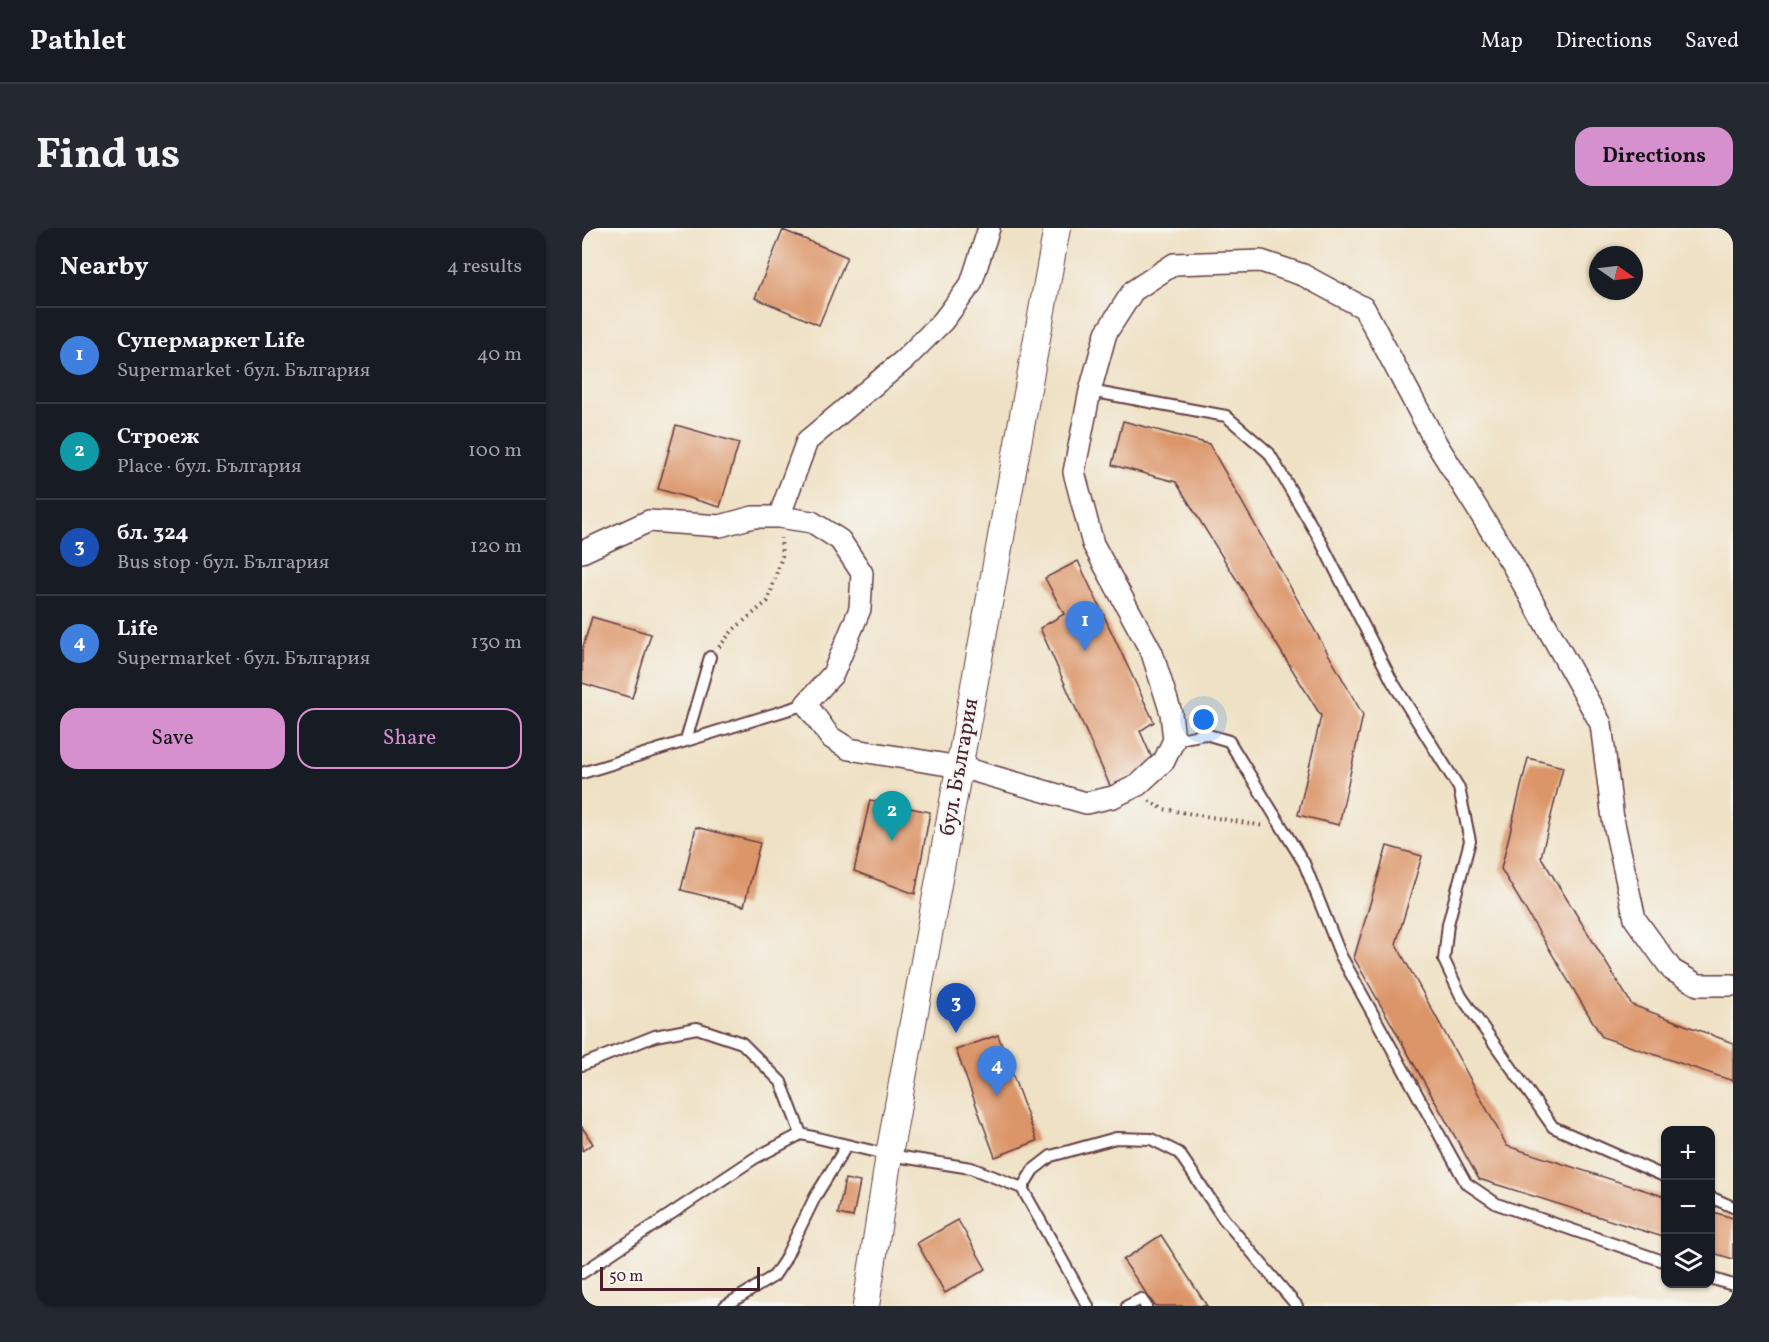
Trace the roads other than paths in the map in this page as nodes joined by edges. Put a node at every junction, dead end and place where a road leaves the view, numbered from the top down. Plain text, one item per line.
1 (989, 228) edge
2 (1057, 228) edge
3 (1090, 391) junction
4 (779, 517) junction
5 (582, 552) edge
6 (710, 657) road end
7 (806, 704) junction
8 (686, 740) junction
9 (1174, 740) junction
10 (960, 767) junction
11 (582, 773) edge
12 (1733, 985) edge
13 (582, 1065) edge
14 (801, 1134) junction
15 (847, 1145) junction
16 (889, 1155) junction
17 (1661, 1175) edge
18 (1022, 1188) junction
19 (1715, 1199) edge
20 (1733, 1207) edge
21 (1661, 1261) edge
22 (582, 1273) edge
23 (1715, 1280) edge
24 (1733, 1285) edge
25 (725, 1306) edge
26 (866, 1306) edge
27 (1088, 1306) edge
28 (1127, 1306) edge
29 (1146, 1306) edge
30 (1297, 1306) edge

1 - 4 street
2 - 10 street, бул. България
3 - 9 street
3 - 12 street
3 - 17 lane
4 - 5 street
4 - 7 street
6 - 8 lane
7 - 8 lane
7 - 10 street
8 - 11 lane
9 - 10 street
9 - 21 lane
10 - 16 street, бул. България
13 - 14 lane
14 - 15 lane
14 - 22 lane
15 - 16 lane
15 - 25 lane
16 - 18 lane
16 - 26 street, бул. България
18 - 27 lane
18 - 30 lane
19 - 20 lane
23 - 24 lane
28 - 29 lane

